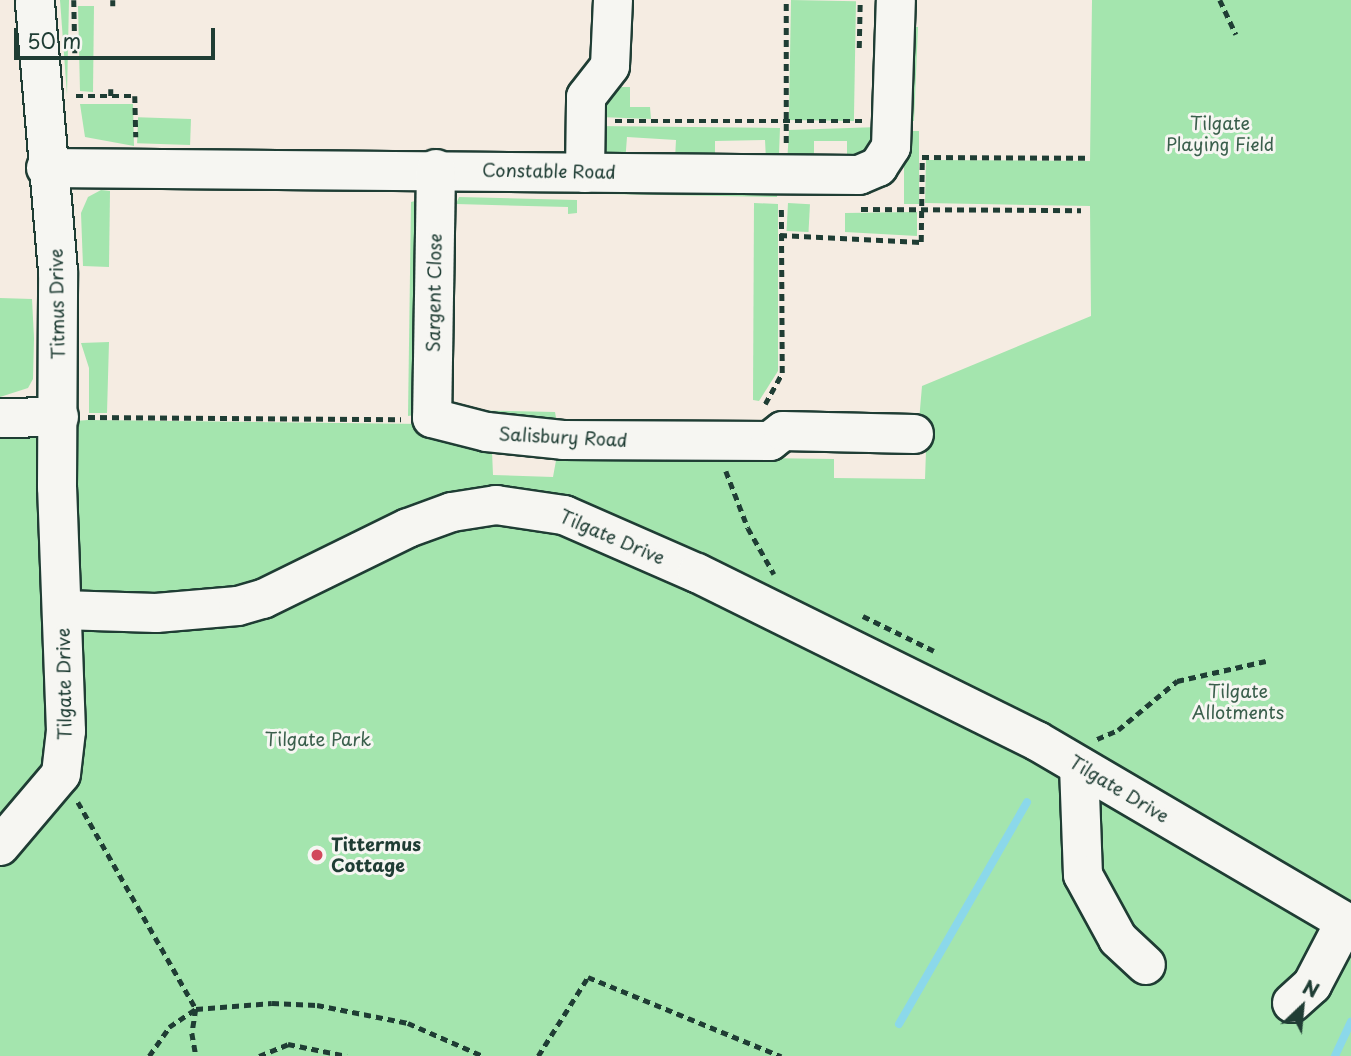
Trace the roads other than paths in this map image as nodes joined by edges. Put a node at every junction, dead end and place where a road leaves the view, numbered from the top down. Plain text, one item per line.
1 (34, 0) edge
2 (613, 0) edge
3 (896, 0) edge
4 (46, 168) junction
5 (436, 169) junction
6 (585, 173) junction
7 (59, 417) junction
8 (0, 418) edge
9 (432, 418) joint
10 (915, 434) dead end
11 (62, 610) junction
12 (1079, 766) junction
13 (0, 846) edge
14 (1348, 924) edge
15 (1146, 965) dead end
16 (1292, 1003) dead end

1 - 4 street, Titmus Drive
2 - 6 street
3 - 6 street, Constable Road
4 - 5 street, Constable Road
4 - 7 street, Titmus Drive
5 - 6 street, Constable Road
5 - 9 street, Sargent Close
7 - 8 street
7 - 11 street, Titmus Drive
9 - 10 street, Salisbury Road
11 - 12 street, Tilgate Drive
11 - 13 street, Tilgate Drive
12 - 14 street, Tilgate Drive
12 - 15 street
14 - 16 street

